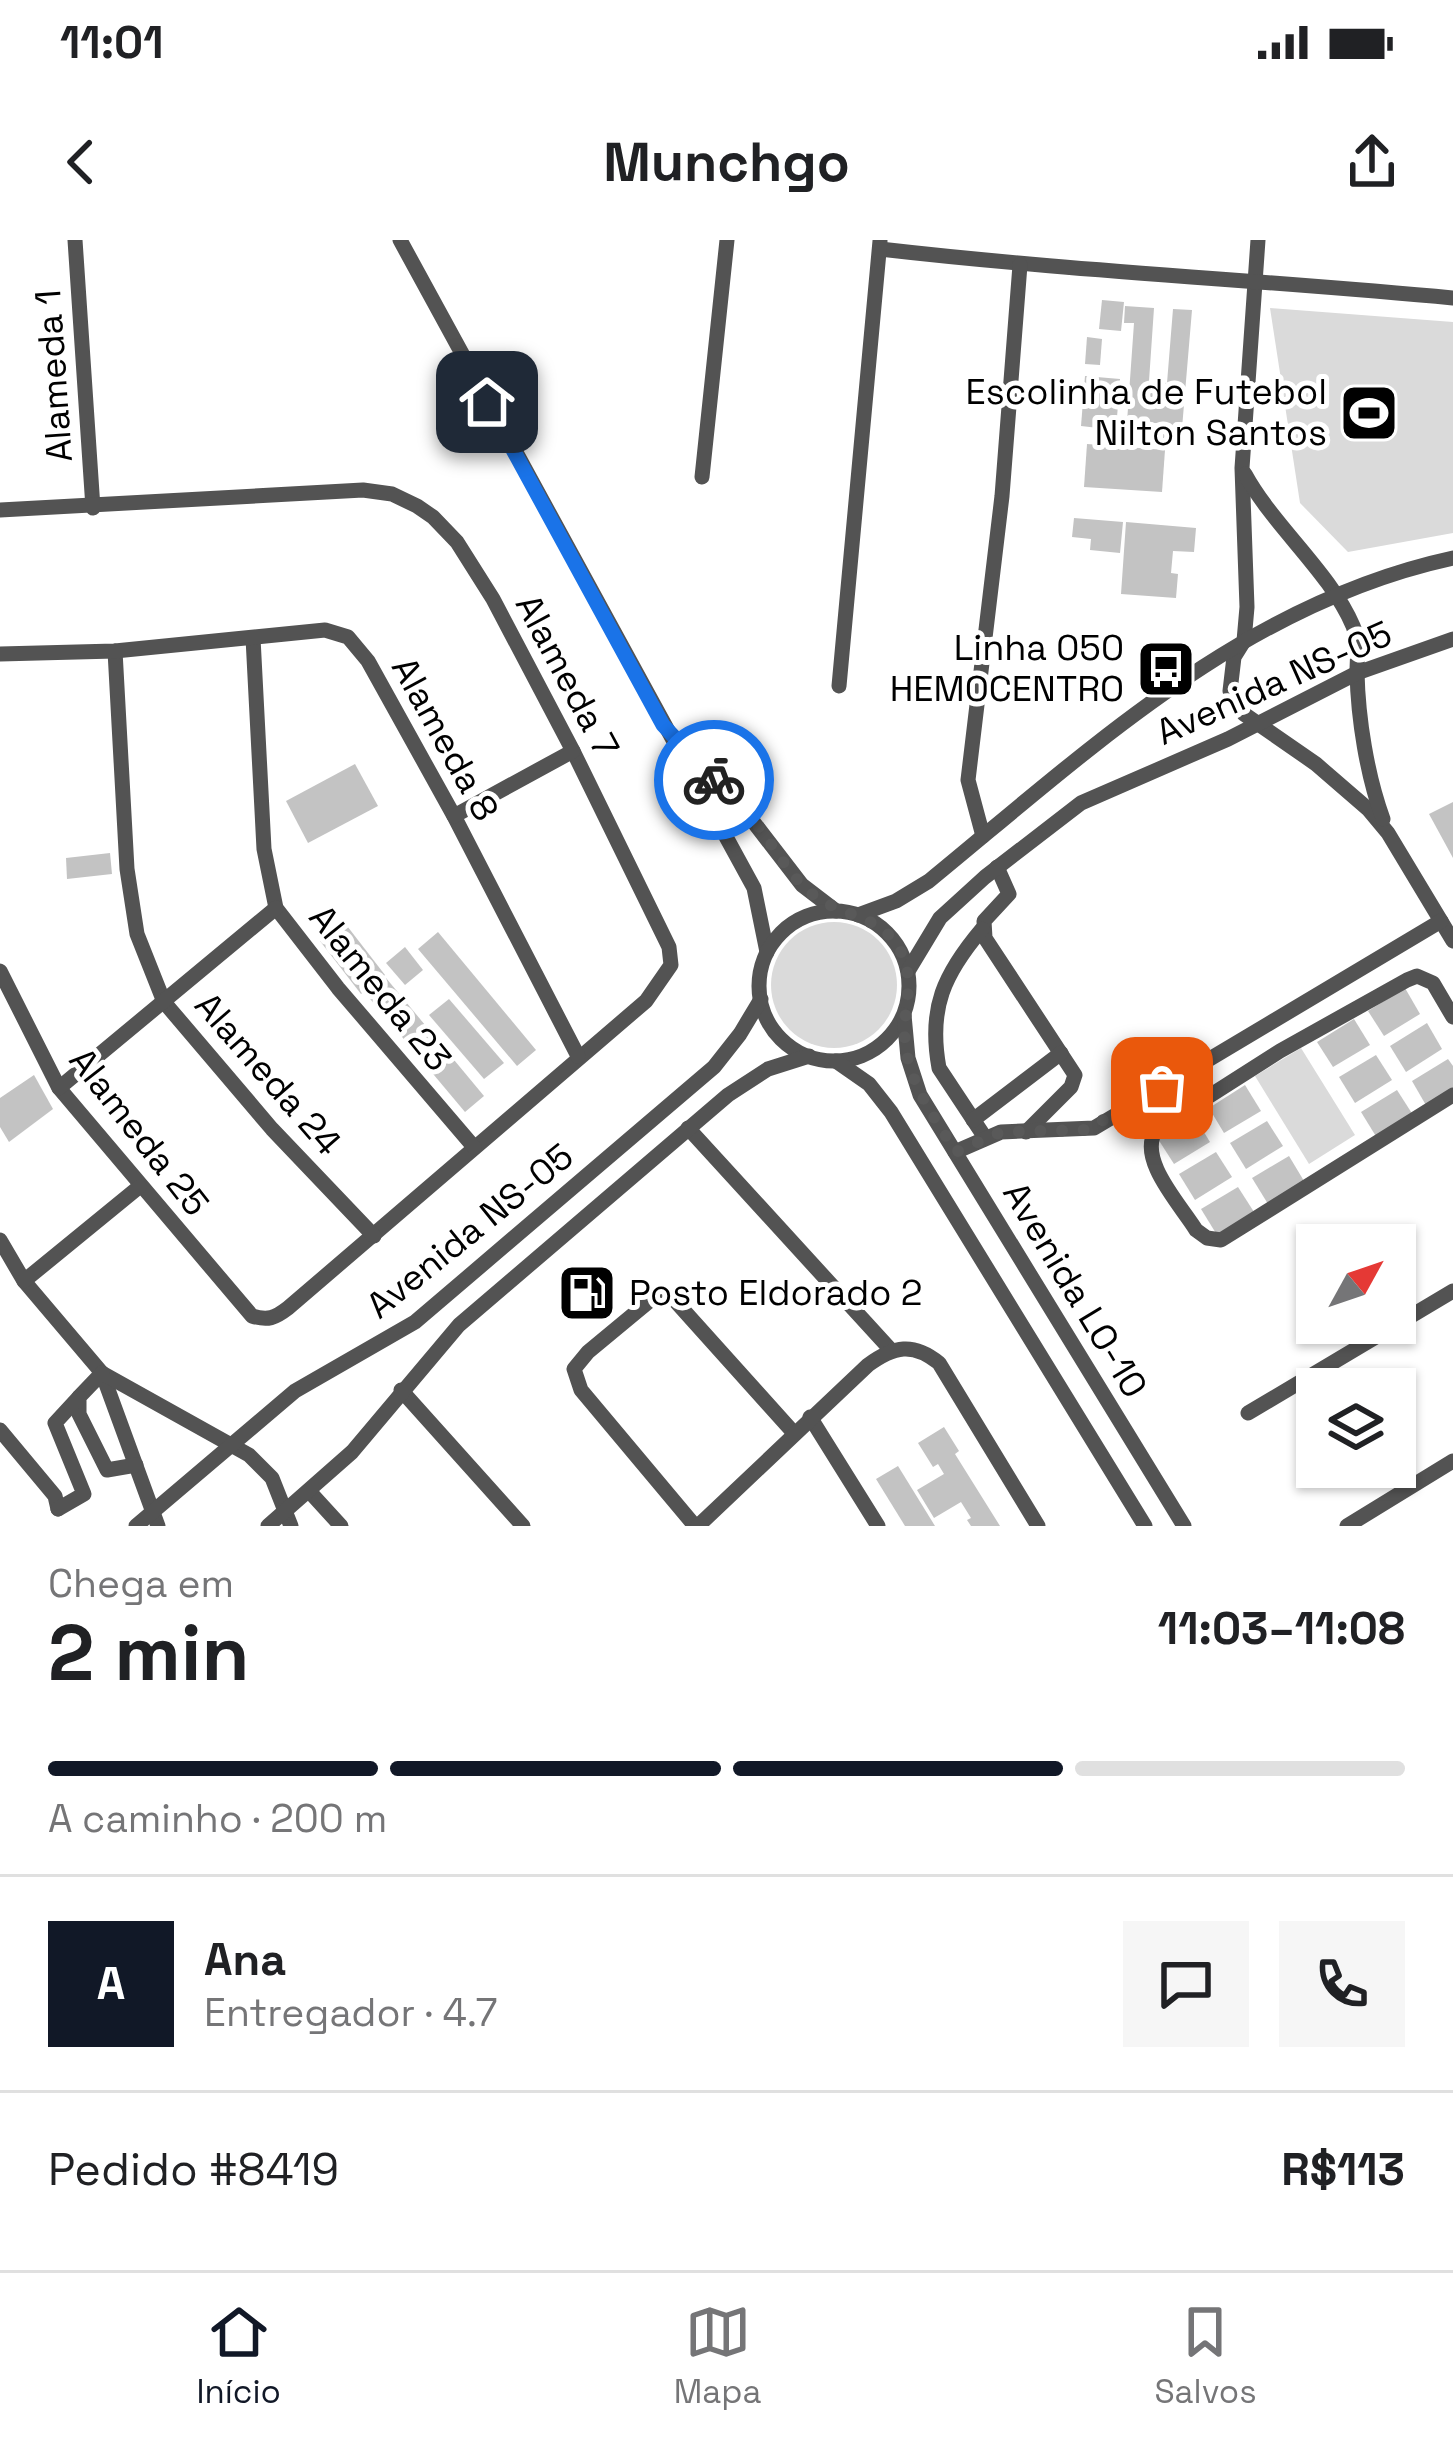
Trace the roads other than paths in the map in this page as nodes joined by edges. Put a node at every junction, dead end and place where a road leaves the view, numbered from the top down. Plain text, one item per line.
1 (75, 240) edge
2 (400, 240) edge
3 (727, 240) edge
4 (1258, 240) edge
5 (880, 244) edge
6 (1020, 266) junction
7 (1257, 280) junction
8 (1453, 298) edge
9 (1242, 468) junction
10 (702, 477) dead end
11 (93, 508) junction
12 (0, 510) edge
13 (1453, 558) edge
14 (1336, 597) junction
15 (253, 638) junction
16 (1453, 639) edge
17 (1244, 641) junction
18 (115, 651) junction
19 (0, 654) edge
20 (1357, 673) junction
21 (839, 686) dead end
22 (1257, 724) junction
23 (663, 725) junction
24 (573, 751) junction
25 (454, 816) junction
26 (1388, 833) junction
27 (983, 836) junction
28 (997, 867) junction
29 (276, 908) junction
30 (836, 911) junction
31 (858, 915) junction
32 (1441, 921) junction
33 (982, 929) junction
34 (1453, 941) edge
35 (767, 952) junction
36 (0, 971) edge
37 (908, 971) junction
38 (761, 999) junction
39 (164, 1002) junction
40 (904, 1015) junction
41 (1453, 1017) edge
42 (1265, 1027) junction
43 (1280, 1051) junction
44 (1060, 1053) junction
45 (578, 1056) junction
46 (809, 1056) junction
47 (836, 1061) junction
48 (58, 1088) junction
49 (1453, 1095) edge
50 (973, 1120) junction
51 (688, 1128) junction
52 (1026, 1132) junction
53 (984, 1136) junction
54 (475, 1147) junction
55 (956, 1152) junction
56 (139, 1187) junction
57 (374, 1236) junction
58 (0, 1240) edge
59 (24, 1281) junction
60 (1453, 1291) edge
61 (252, 1316) joint
62 (890, 1349) junction
63 (102, 1373) junction
64 (401, 1390) junction
65 (79, 1396) junction
66 (1248, 1413) dead end
67 (809, 1418) junction
68 (0, 1430) edge
69 (793, 1432) junction
70 (230, 1445) junction
71 (1453, 1462) edge
72 (136, 1465) junction
73 (114, 1470) junction
74 (309, 1491) junction
75 (84, 1494) junction
76 (58, 1510) junction
77 (155, 1519) edge
78 (288, 1519) edge
79 (716, 1520) edge
80 (47, 1526) edge
81 (136, 1526) edge
82 (268, 1526) edge
83 (341, 1526) edge
84 (523, 1526) edge
85 (697, 1526) edge
86 (878, 1526) edge
87 (1038, 1526) edge
88 (1145, 1526) edge
89 (1184, 1526) edge
90 (1347, 1526) edge

1 - 11 street, Alameda 1
2 - 23 street
3 - 10 street
4 - 7 street
5 - 6 street
5 - 21 street
6 - 7 street
6 - 27 street
7 - 8 street
7 - 9 street
9 - 14 street
9 - 17 street
11 - 12 street, Alameda 7
11 - 24 street, Alameda 7
13 - 14 street, Avenida NS-05
14 - 17 street, Avenida NS-05
14 - 20 street
15 - 18 street, Alameda 8
15 - 25 street, Alameda 8
15 - 29 street, Alameda 23
16 - 20 street, Avenida NS-05
17 - 22 street
17 - 27 street, Avenida NS-05
18 - 19 street, Alameda 8
18 - 39 street, Alameda 24
20 - 22 street, Avenida NS-05
20 - 26 street
22 - 26 street
22 - 28 street, Avenida NS-05
23 - 30 street
23 - 35 street, Avenida NS-05
24 - 25 street
24 - 45 street, Alameda 7
25 - 45 street, Alameda 8
26 - 32 street
27 - 31 street, Avenida NS-05
28 - 33 street
28 - 37 street, Avenida NS-05
29 - 39 street
29 - 54 street, Alameda 23
30 - 31 street
30 - 35 street
31 - 37 street
32 - 34 street
32 - 42 street
33 - 44 street
33 - 50 street
35 - 38 street, Avenida NS-05
36 - 48 street, Alameda 25
37 - 40 street, Avenida NS-05
38 - 46 street
38 - 70 street, Avenida NS-05
39 - 48 street
39 - 57 street, Alameda 24
40 - 47 street
40 - 55 street, Avenida LO-10
41 - 43 street
42 - 43 street
42 - 52 street
43 - 49 street
44 - 50 street
44 - 52 street
45 - 54 street, Alameda 7
46 - 47 street
46 - 51 street, Avenida NS-05
47 - 88 street, Avenida LO-10
48 - 56 street, Alameda 25
50 - 53 street
51 - 62 street
51 - 64 street, Avenida NS-05
52 - 53 street
53 - 55 street
54 - 57 street, Alameda 7
55 - 89 street, Avenida LO-10
56 - 59 street
56 - 61 street, Alameda 25
57 - 61 street, Alameda 7
58 - 59 street
59 - 63 street
60 - 66 street
62 - 67 street
62 - 87 street
63 - 65 street
63 - 70 street
63 - 72 street
64 - 74 street, Avenida NS-05
64 - 84 street
65 - 73 street
65 - 75 street
67 - 69 street
67 - 86 street
68 - 76 street
69 - 79 street
69 - 85 street
70 - 77 street, Avenida NS-05
70 - 78 street
71 - 90 street
72 - 73 street
72 - 77 street
73 - 75 street
74 - 78 street, Avenida NS-05
74 - 83 street
75 - 76 street
76 - 80 street
77 - 81 street, Avenida NS-05
78 - 82 street, Avenida NS-05
79 - 85 street

